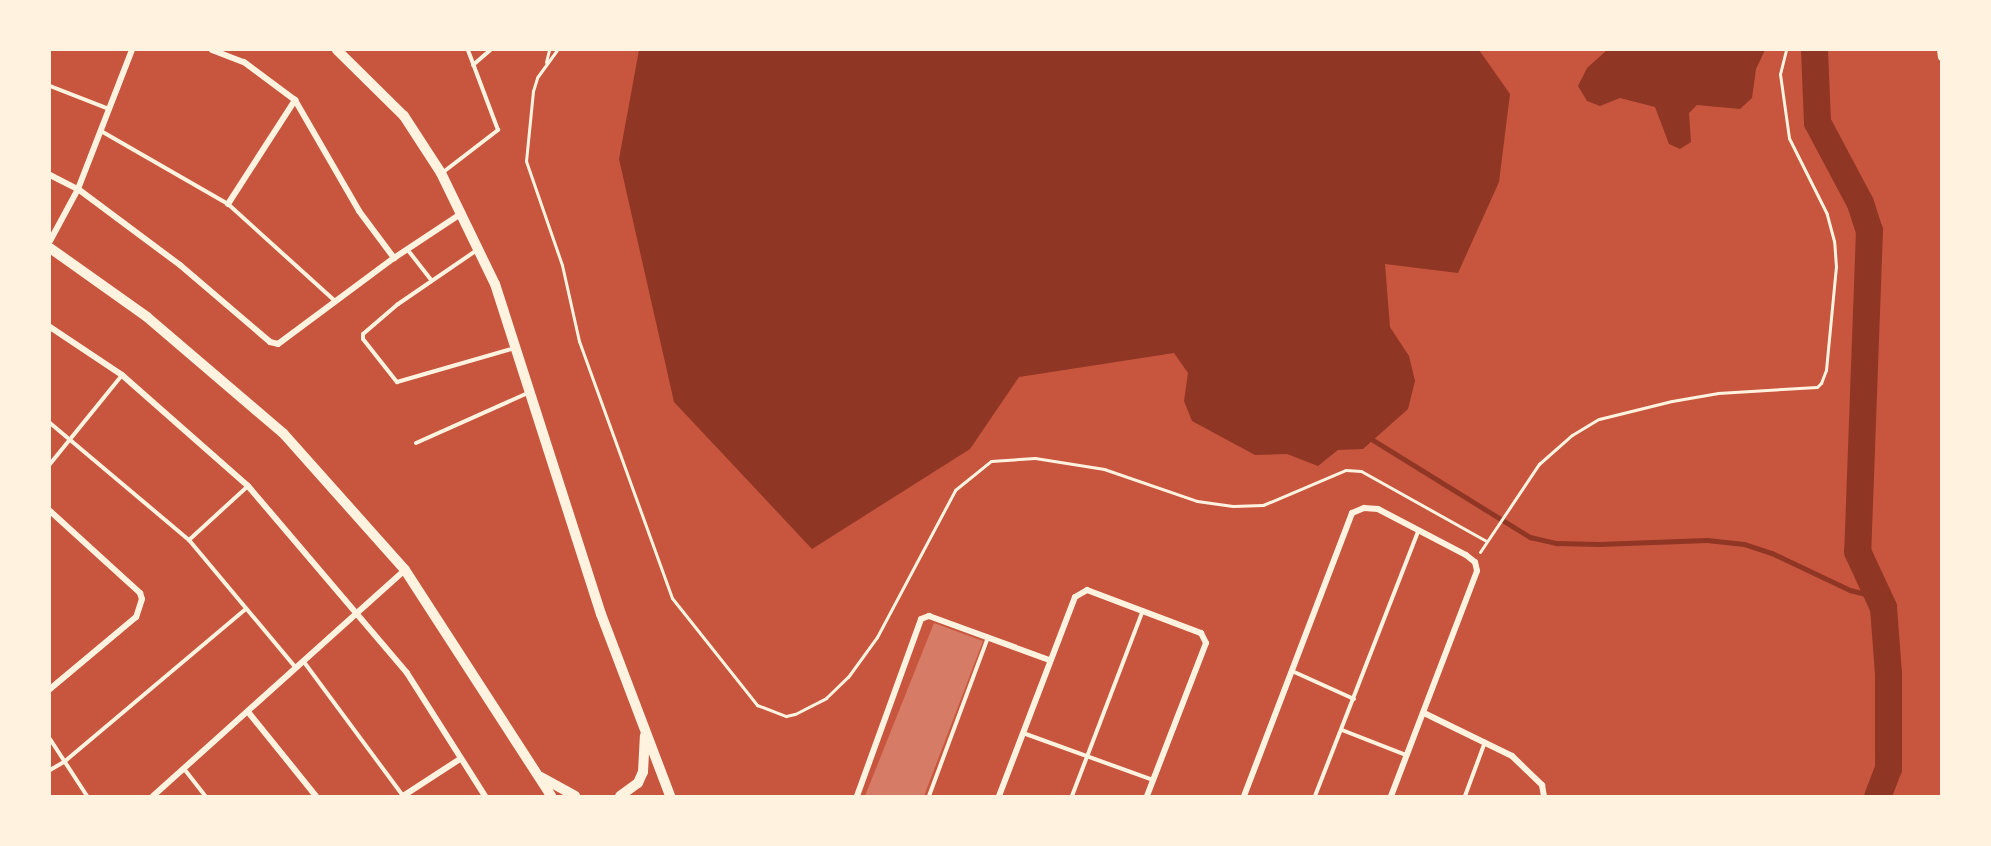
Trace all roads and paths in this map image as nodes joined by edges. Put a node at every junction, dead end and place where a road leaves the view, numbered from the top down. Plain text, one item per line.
1 (132, 50) edge
2 (212, 50) edge
3 (338, 50) edge
4 (468, 50) edge
5 (490, 50) edge
6 (549, 50) edge
7 (557, 50) edge
8 (1786, 50) edge
9 (1941, 50) edge
10 (1941, 57) edge
11 (545, 64) junction
12 (473, 65) junction
13 (50, 86) edge
14 (295, 100) junction
15 (109, 109) junction
16 (101, 131) junction
17 (441, 173) junction
18 (50, 176) edge
19 (78, 189) junction
20 (228, 204) junction
21 (462, 213) junction
22 (50, 241) edge
23 (50, 248) edge
24 (407, 249) junction
25 (478, 249) junction
26 (394, 258) junction
27 (431, 280) junction
28 (334, 300) junction
29 (50, 327) edge
30 (516, 348) junction
31 (122, 375) junction
32 (529, 392) junction
33 (50, 423) edge
34 (70, 437) junction
35 (416, 443) dead end
36 (50, 464) edge
37 (248, 486) junction
38 (50, 511) edge
39 (1418, 532) junction
40 (189, 540) junction
41 (1486, 541) junction
42 (1475, 562) junction
43 (405, 570) junction
44 (246, 609) junction
45 (1143, 610) junction
46 (358, 613) junction
47 (988, 637) junction
48 (1049, 660) junction
49 (304, 662) junction
50 (296, 668) junction
51 (1292, 671) junction
52 (50, 689) edge
53 (1354, 699) junction
54 (249, 712) junction
55 (1424, 713) junction
56 (645, 730) junction
57 (1342, 730) junction
58 (1022, 733) junction
59 (50, 740) edge
60 (1485, 742) junction
61 (1408, 756) junction
62 (1088, 757) junction
63 (460, 759) junction
64 (64, 762) junction
65 (50, 770) edge
66 (185, 770) junction
67 (535, 773) junction
68 (1153, 780) junction
69 (1544, 794) edge
70 (87, 796) edge
71 (153, 796) edge
72 (205, 796) edge
73 (316, 796) edge
74 (403, 796) edge
75 (484, 796) edge
76 (550, 796) edge
77 (575, 796) edge
78 (620, 796) edge
79 (670, 796) edge
80 (857, 796) edge
81 (929, 796) edge
82 (999, 796) edge
83 (1072, 796) edge
84 (1147, 796) edge
85 (1244, 796) edge
86 (1315, 796) edge
87 (1390, 796) edge
88 (1465, 796) edge

1 - 15 street
2 - 14 street
3 - 17 main road
4 - 12 lane
5 - 12 lane
6 - 11 path
7 - 11 path
8 - 41 path
9 - 10 street
11 - 41 path
12 - 17 lane
13 - 15 lane
14 - 20 street
14 - 26 street
15 - 16 street
16 - 19 street
16 - 20 lane
17 - 21 main road
18 - 19 street
19 - 22 street
19 - 28 street
20 - 28 lane
21 - 24 street
21 - 25 main road
23 - 43 main road
24 - 26 street
24 - 27 lane
25 - 27 lane
25 - 30 main road
26 - 28 street
27 - 30 lane
29 - 31 street
30 - 32 main road
31 - 34 lane
31 - 37 street
32 - 35 lane
32 - 56 main road
33 - 34 lane
34 - 36 lane
34 - 40 lane
37 - 40 lane
37 - 46 street
38 - 52 street
39 - 42 street
39 - 51 street
39 - 53 lane
40 - 44 lane
41 - 42 path
42 - 55 street
43 - 46 street
43 - 67 main road
44 - 50 lane
44 - 64 lane
45 - 48 street
45 - 62 lane
45 - 68 street
46 - 49 street
46 - 63 street
47 - 48 street
47 - 80 street
47 - 81 lane
48 - 58 street
49 - 50 street
49 - 74 lane
50 - 54 street
51 - 53 lane
51 - 85 street
53 - 57 lane
54 - 66 street
54 - 73 street
55 - 60 street
55 - 61 street
56 - 78 main road
56 - 79 main road
57 - 61 lane
57 - 86 lane
58 - 62 lane
58 - 82 street
59 - 64 lane
60 - 69 street
60 - 88 lane
61 - 87 street
62 - 68 lane
62 - 83 lane
63 - 74 street
63 - 75 street
64 - 65 lane
64 - 70 lane
66 - 71 street
66 - 72 lane
67 - 76 main road
67 - 77 main road
68 - 84 street

